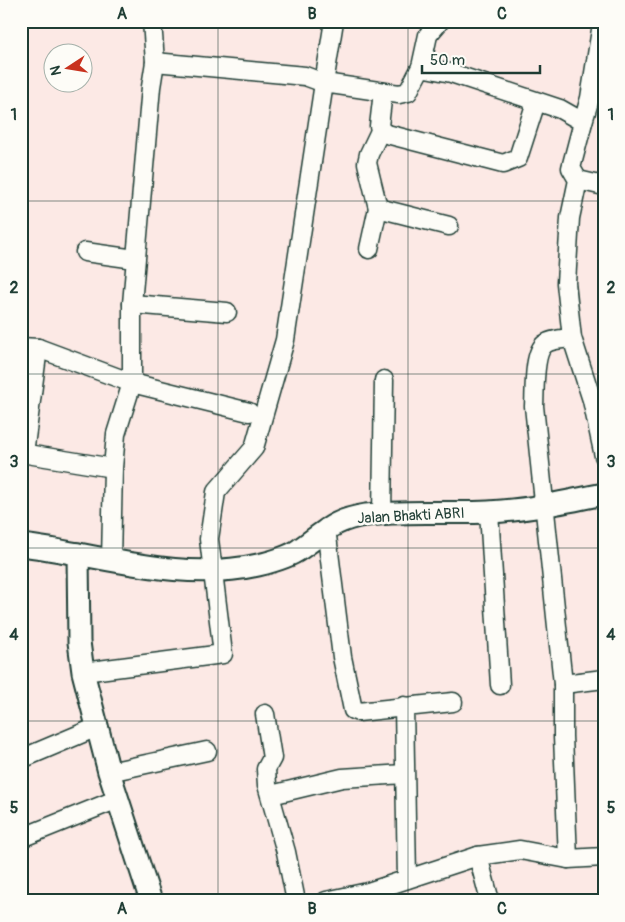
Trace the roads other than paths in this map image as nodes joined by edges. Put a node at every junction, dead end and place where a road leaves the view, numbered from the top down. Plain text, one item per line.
1 (152, 21) edge
2 (334, 21) edge
3 (440, 21) edge
4 (601, 30) dead end
5 (155, 62) junction
6 (421, 67) junction
7 (324, 83) junction
8 (383, 92) junction
9 (536, 102) junction
10 (584, 122) junction
11 (380, 130) junction
12 (578, 180) junction
13 (604, 186) edge
14 (378, 208) junction
15 (449, 226) dead end
16 (369, 248) dead end
17 (85, 252) dead end
18 (135, 259) junction
19 (132, 304) junction
20 (226, 312) dead end
21 (572, 338) junction
22 (30, 348) edge
23 (384, 380) dead end
24 (132, 383) junction
25 (249, 412) dead end
26 (23, 453) edge
27 (604, 456) edge
28 (113, 468) junction
29 (604, 494) edge
30 (546, 506) junction
31 (489, 512) junction
32 (382, 515) junction
33 (326, 528) junction
34 (21, 544) edge
35 (78, 554) junction
36 (111, 561) junction
37 (212, 570) junction
38 (83, 672) junction
39 (604, 679) edge
40 (563, 684) junction
41 (500, 685) dead end
42 (453, 702) dead end
43 (404, 706) junction
44 (265, 714) dead end
45 (97, 727) junction
46 (206, 752) dead end
47 (26, 757) dead end
48 (109, 772) junction
49 (404, 774) junction
50 (270, 795) junction
51 (118, 799) junction
52 (21, 838) edge
53 (478, 856) junction
54 (604, 857) edge
55 (568, 859) junction
56 (407, 879) junction
57 (151, 901) edge
58 (296, 901) edge
59 (326, 901) edge
60 (490, 901) edge

1 - 5 street
2 - 7 street
3 - 6 street
4 - 10 street
5 - 7 street
5 - 18 street
6 - 8 street
6 - 9 street
7 - 8 street
7 - 37 street
8 - 11 street
9 - 10 street
9 - 11 street
10 - 12 street
11 - 14 street
12 - 13 street
12 - 21 street
14 - 15 street
14 - 16 street
17 - 18 street
18 - 19 street
19 - 20 street
19 - 24 street
21 - 27 street
21 - 30 street
22 - 24 street
22 - 26 street
23 - 32 street
24 - 25 street
24 - 28 street
26 - 28 street
28 - 36 street
29 - 30 street, Jalan Bhakti ABRI
30 - 31 street, Jalan Bhakti ABRI
30 - 40 street
31 - 32 street, Jalan Bhakti ABRI
31 - 41 street
32 - 33 street, Jalan Bhakti ABRI
33 - 37 street, Jalan Bhakti ABRI
33 - 43 street
34 - 35 street, Jalan Bhakti ABRI
35 - 36 street, Jalan Bhakti ABRI
35 - 38 street
36 - 37 street, Jalan Bhakti ABRI
37 - 38 street
38 - 45 street
39 - 40 street
40 - 55 street
42 - 43 street
43 - 49 street
44 - 50 street
45 - 47 street
45 - 48 street
46 - 48 street
48 - 51 street
49 - 50 street
49 - 56 street
50 - 58 street
51 - 52 street
51 - 57 street
53 - 55 street
53 - 56 street
53 - 60 street
54 - 55 street
56 - 59 street

